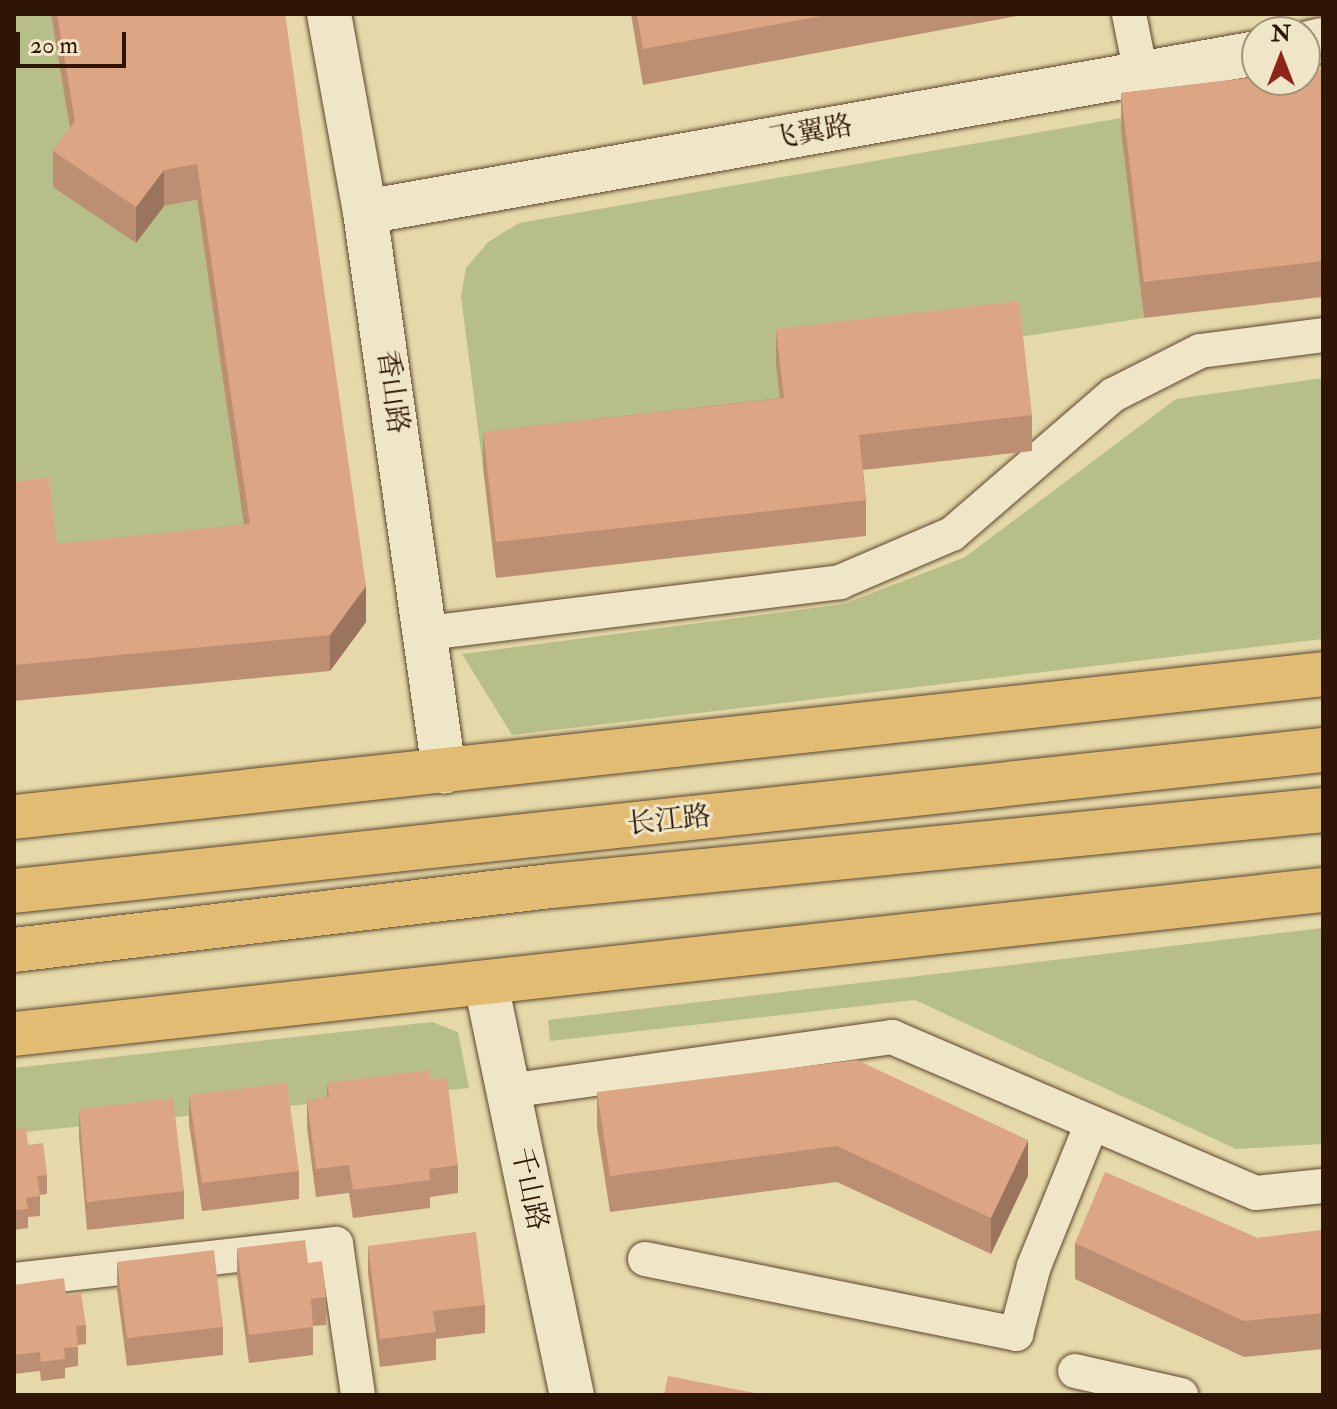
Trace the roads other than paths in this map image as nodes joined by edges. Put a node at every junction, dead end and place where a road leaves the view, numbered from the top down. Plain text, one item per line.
1 (329, 14) edge
2 (1129, 14) edge
3 (1241, 56) edge
4 (1141, 74) junction
5 (365, 212) junction
6 (1323, 335) edge
7 (427, 633) junction
8 (1323, 674) edge
9 (1323, 750) edge
10 (444, 771) junction
11 (1323, 810) edge
12 (14, 817) edge
13 (1323, 890) edge
14 (14, 891) edge
15 (14, 950) edge
16 (486, 984) junction
17 (14, 1034) edge
18 (508, 1091) junction
19 (1092, 1123) junction
20 (1323, 1186) edge
21 (645, 1259) dead end
22 (14, 1280) edge
23 (1075, 1371) dead end
24 (358, 1395) edge
25 (572, 1395) edge
26 (1181, 1395) edge

1 - 5 street, 香山路
2 - 4 street
3 - 4 street, 飞翼路
4 - 5 street, 飞翼路
5 - 7 street, 香山路
6 - 7 street
7 - 10 street, 香山路
8 - 10 main road
9 - 14 main road, 长江路
10 - 12 main road
11 - 15 main road, 长江路
13 - 16 main road
16 - 17 main road
16 - 18 street, 千山路
18 - 19 street
18 - 25 street, 千山路
19 - 20 street
19 - 21 street
22 - 24 street
23 - 26 street

